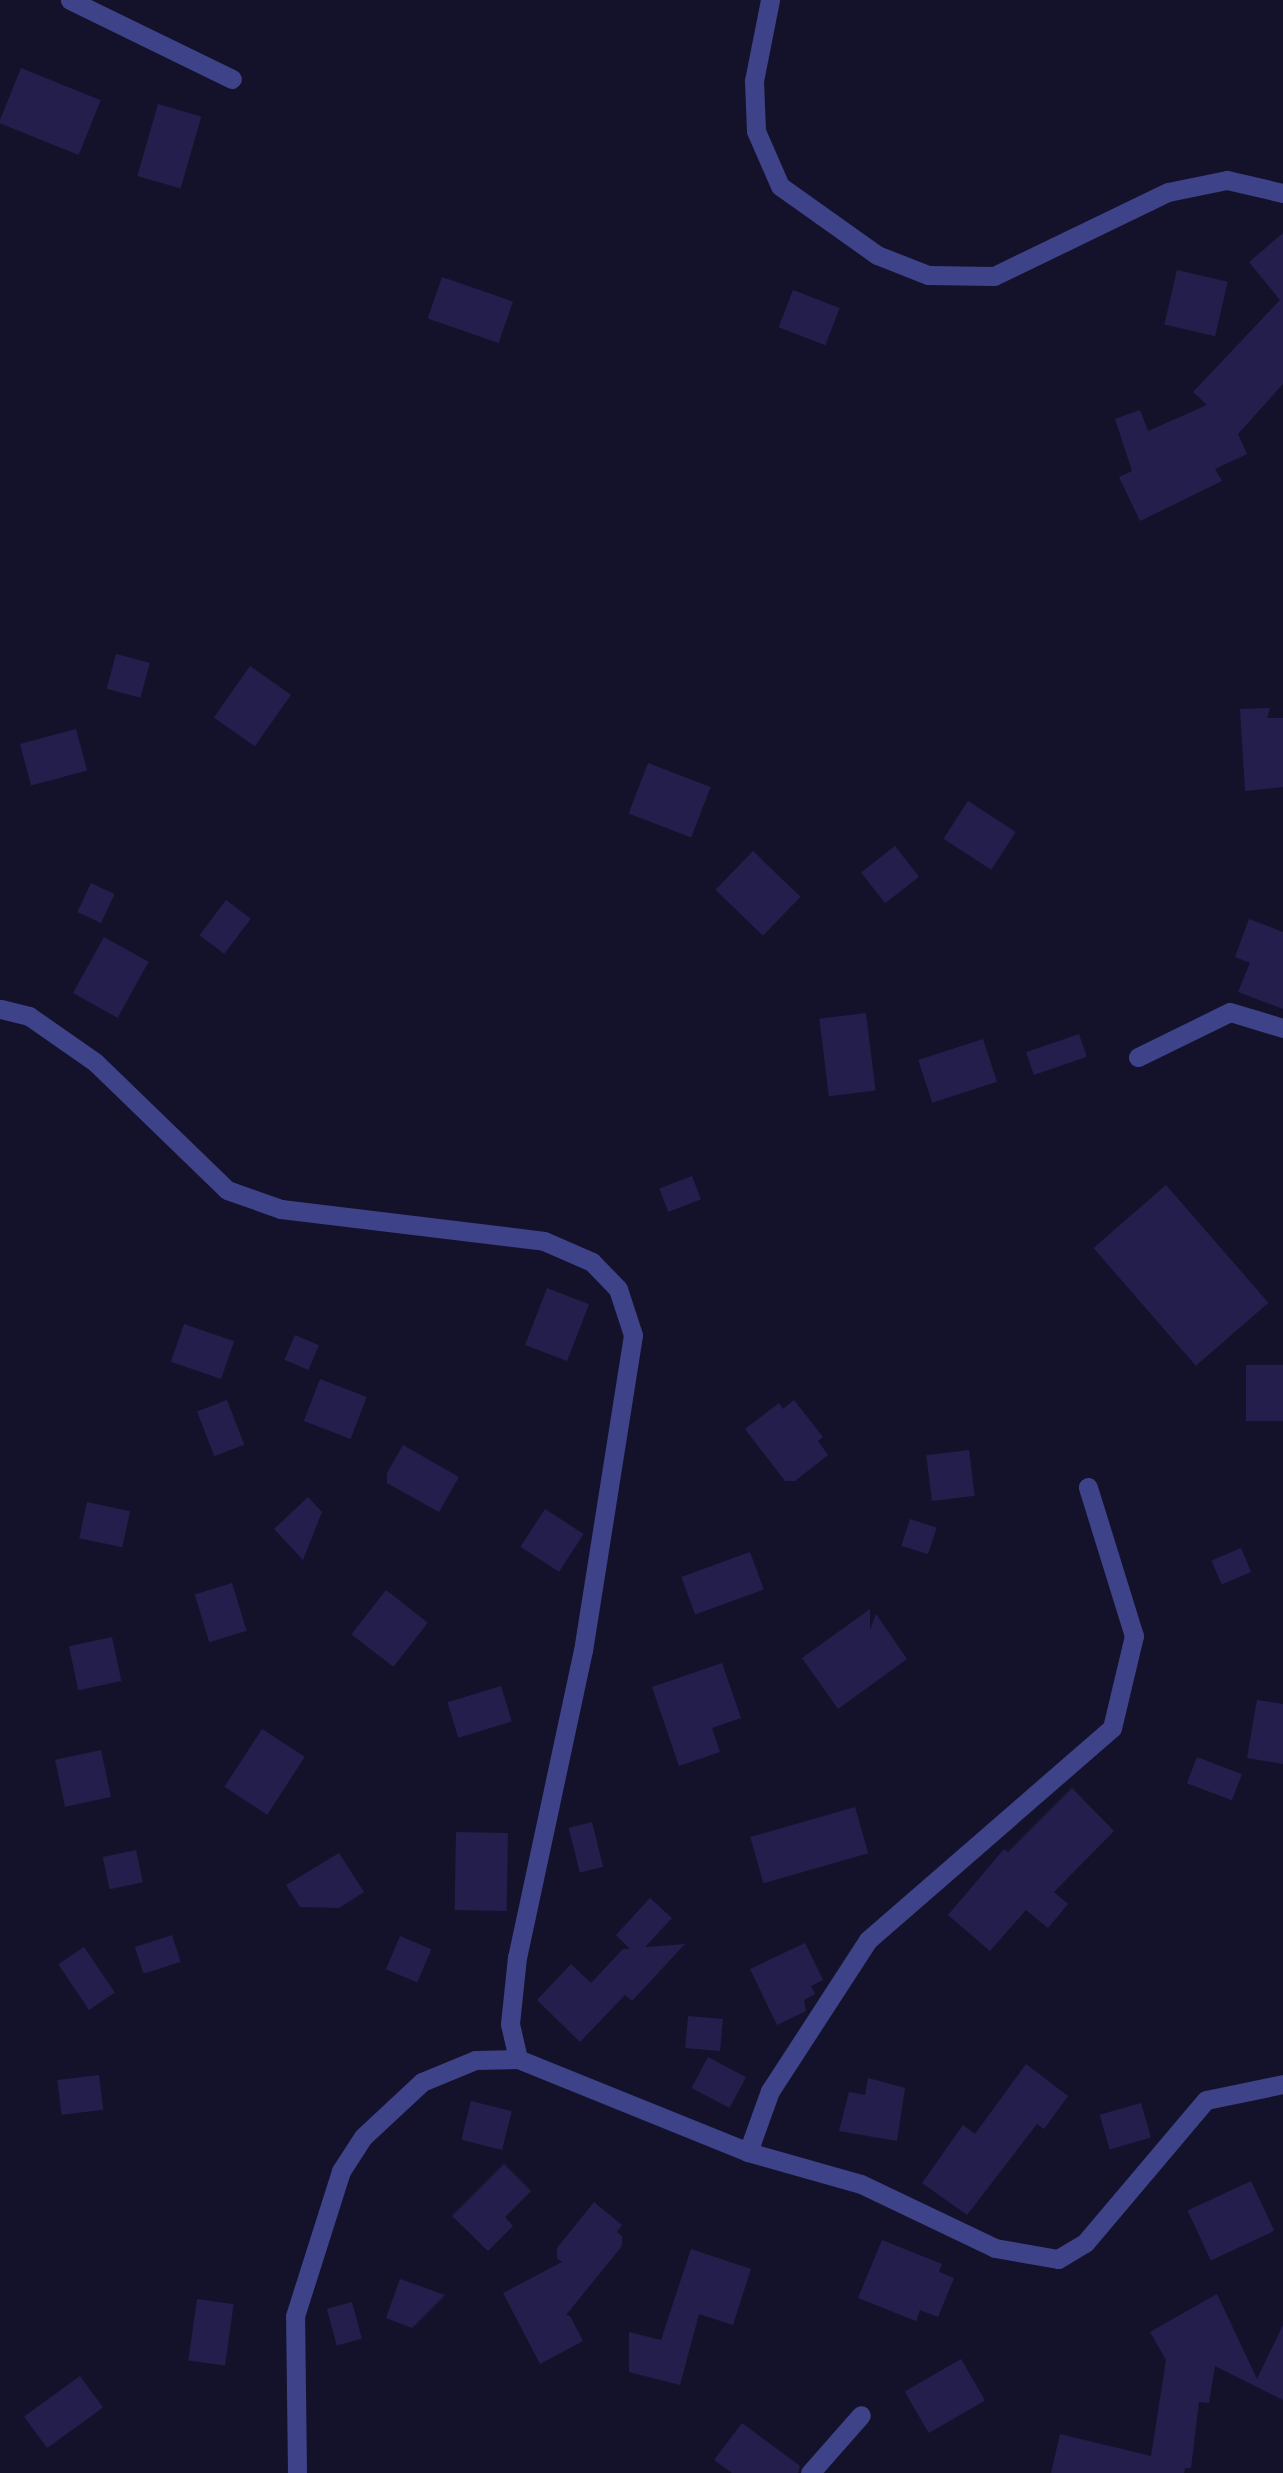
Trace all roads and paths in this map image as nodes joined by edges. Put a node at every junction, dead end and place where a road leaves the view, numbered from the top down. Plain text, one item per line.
1 (70, 0) edge
2 (770, 0) edge
3 (232, 79) dead end
4 (1283, 193) edge
5 (0, 1010) edge
6 (1283, 1028) edge
7 (1138, 1057) dead end
8 (1088, 1487) dead end
9 (518, 2059) junction
10 (1283, 2084) edge
11 (748, 2152) junction
12 (861, 2415) dead end
13 (297, 2473) edge
14 (810, 2473) edge

1 - 3 street
2 - 4 street
5 - 9 street
6 - 7 street
8 - 11 street
9 - 11 street
9 - 13 street
10 - 11 street
12 - 14 street

